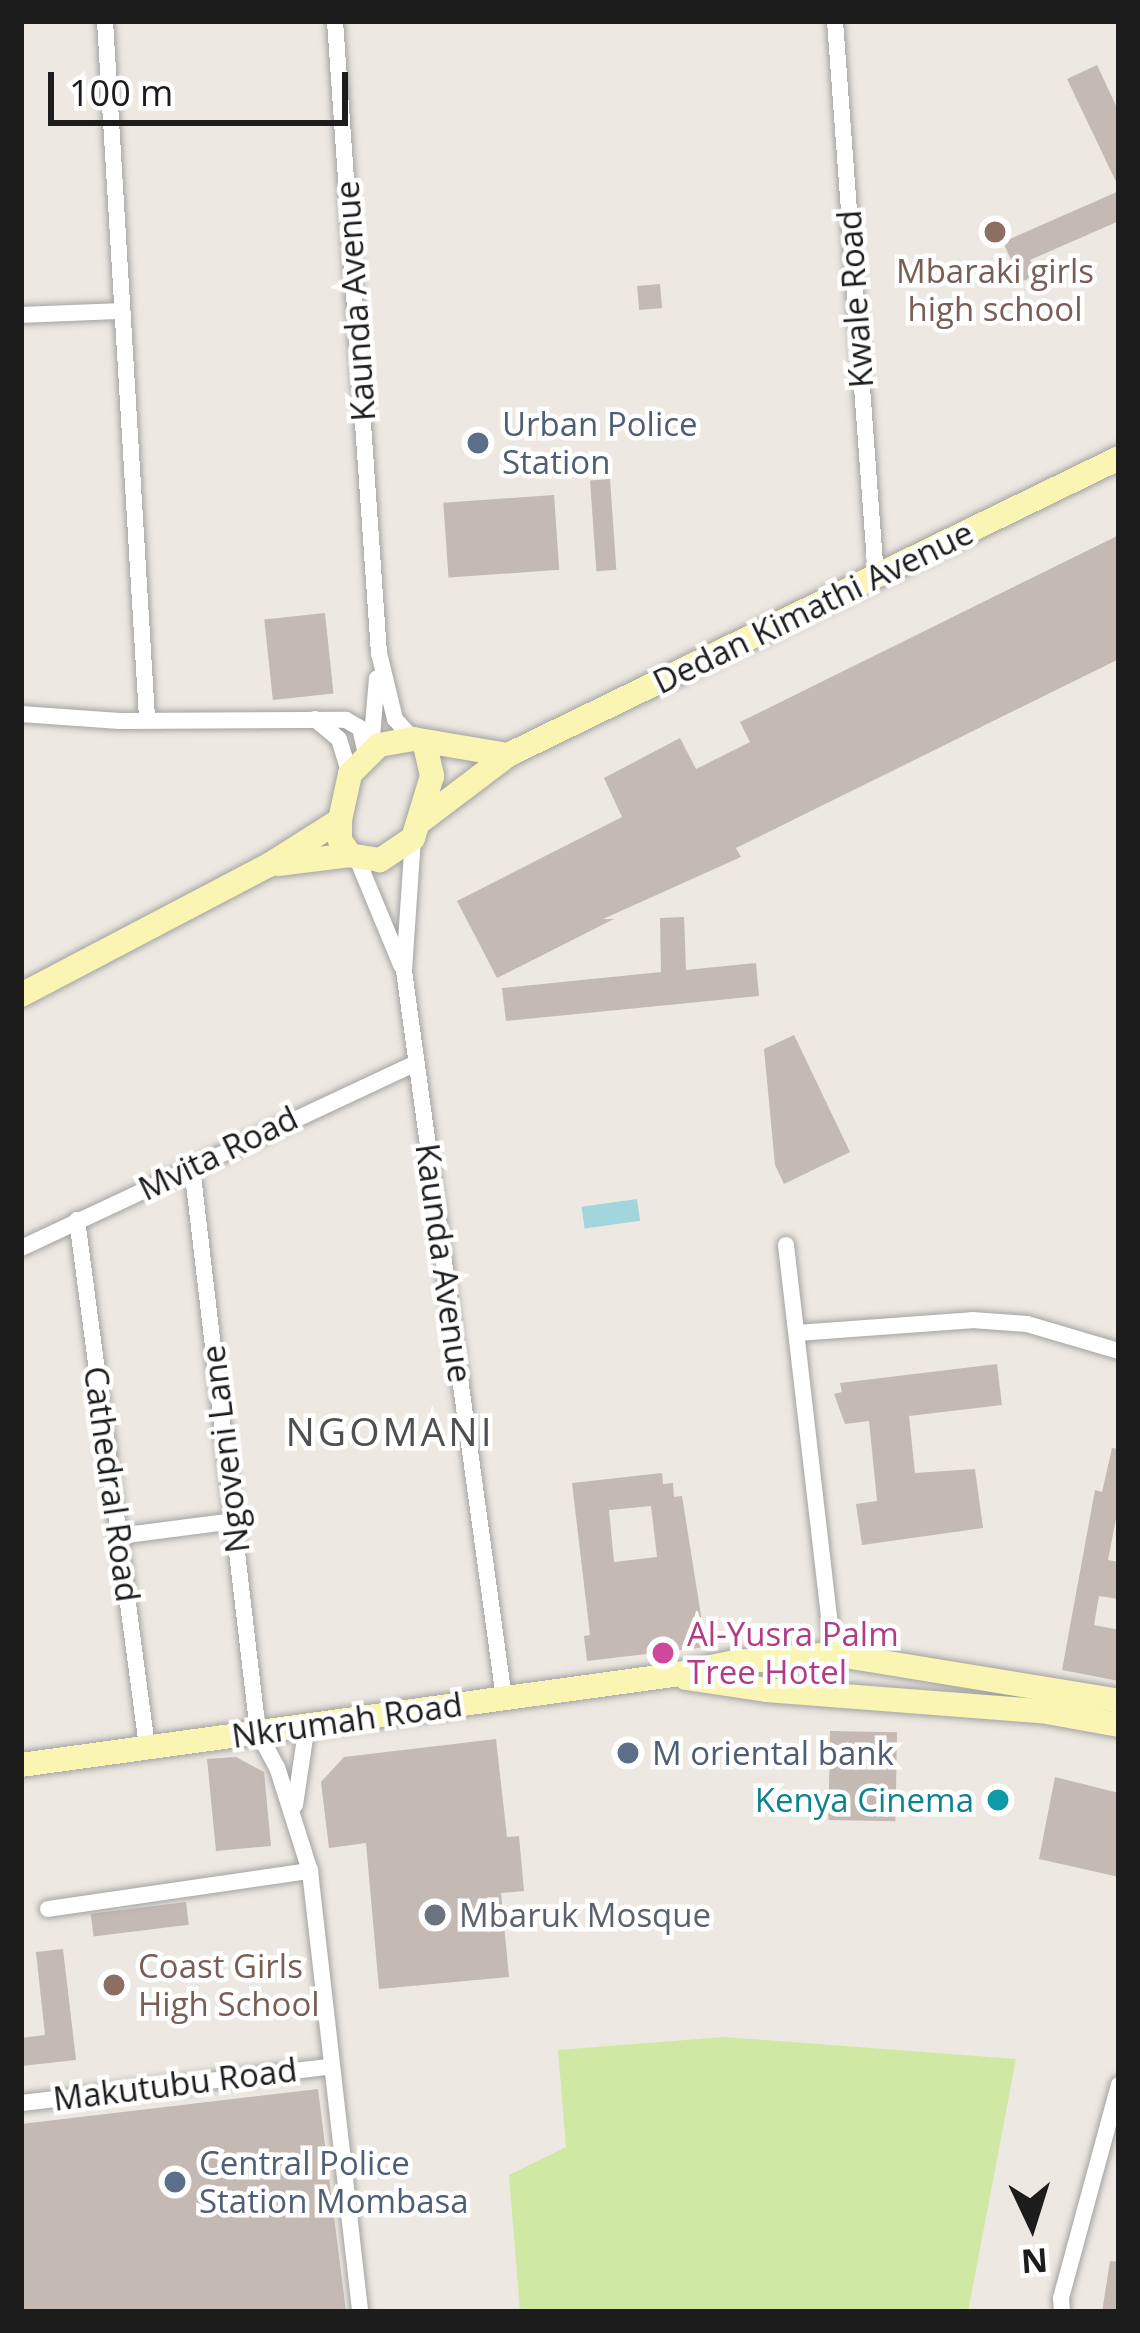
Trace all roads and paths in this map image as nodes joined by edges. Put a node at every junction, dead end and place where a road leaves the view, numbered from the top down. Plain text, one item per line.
1 (105, 21) edge
2 (335, 21) edge
3 (835, 21) edge
4 (122, 311) junction
5 (21, 315) edge
6 (1119, 458) edge
7 (876, 576) junction
8 (379, 653) junction
9 (21, 714) edge
10 (147, 717) junction
11 (419, 742) junction
12 (508, 755) junction
13 (362, 760) junction
14 (340, 820) junction
15 (417, 830) junction
16 (354, 858) junction
17 (269, 865) junction
18 (404, 971) junction
19 (21, 995) edge
20 (416, 1063) junction
21 (192, 1167) junction
22 (77, 1220) junction
23 (786, 1245) dead end
24 (21, 1248) edge
25 (796, 1333) junction
26 (1119, 1351) edge
27 (234, 1521) junction
28 (119, 1536) junction
29 (833, 1654) junction
30 (877, 1661) junction
31 (673, 1676) junction
32 (504, 1698) junction
33 (874, 1699) junction
34 (1119, 1701) edge
35 (1119, 1725) edge
36 (307, 1726) junction
37 (258, 1732) junction
38 (147, 1747) junction
39 (21, 1765) edge
40 (293, 1812) junction
41 (310, 1870) junction
42 (48, 1909) dead end
43 (329, 2066) junction
44 (1119, 2085) edge
45 (21, 2103) edge
46 (1111, 2142) edge
47 (1058, 2307) edge
48 (361, 2312) edge

1 - 4 street
2 - 8 street, Kaunda Avenue
3 - 7 street, Kwale Road
4 - 5 street
4 - 10 street
6 - 7 street, Dedan Kimathi Avenue
7 - 12 street, Dedan Kimathi Avenue
8 - 11 street
8 - 13 street
9 - 10 street
10 - 13 street
11 - 12 street
11 - 13 street
11 - 15 street
12 - 15 street, Dedan Kimathi Avenue
13 - 14 street
14 - 16 street
14 - 17 street
15 - 16 street
15 - 18 street
16 - 17 street
16 - 18 street
17 - 19 street
18 - 20 street, Kaunda Avenue
20 - 21 street, Mvita Road
20 - 32 street, Kaunda Avenue
21 - 22 street, Mvita Road
21 - 27 street, Ngoveni Lane
22 - 24 street, Mvita Road
22 - 28 street, Cathedral Road
23 - 25 street
25 - 26 street
25 - 29 street
27 - 28 street
27 - 37 street, Ngoveni Lane
28 - 38 street, Cathedral Road
29 - 30 street, Nkrumah Road
29 - 31 street, Nkrumah Road
30 - 33 street
30 - 34 street, Nkrumah Road
31 - 32 street, Nkrumah Road
31 - 33 street, Nkrumah Road
32 - 36 street, Nkrumah Road
33 - 35 street, Nkrumah Road
36 - 37 street, Nkrumah Road
36 - 40 street
37 - 38 street, Nkrumah Road
37 - 40 street, Ngoveni Lane
38 - 39 street, Nkrumah Road
40 - 41 street, Ngoveni Lane
41 - 42 street
41 - 43 street, Ngoveni Lane
43 - 45 street, Makutubu Road
43 - 48 street, Ngoveni Lane
44 - 46 street
46 - 47 street

